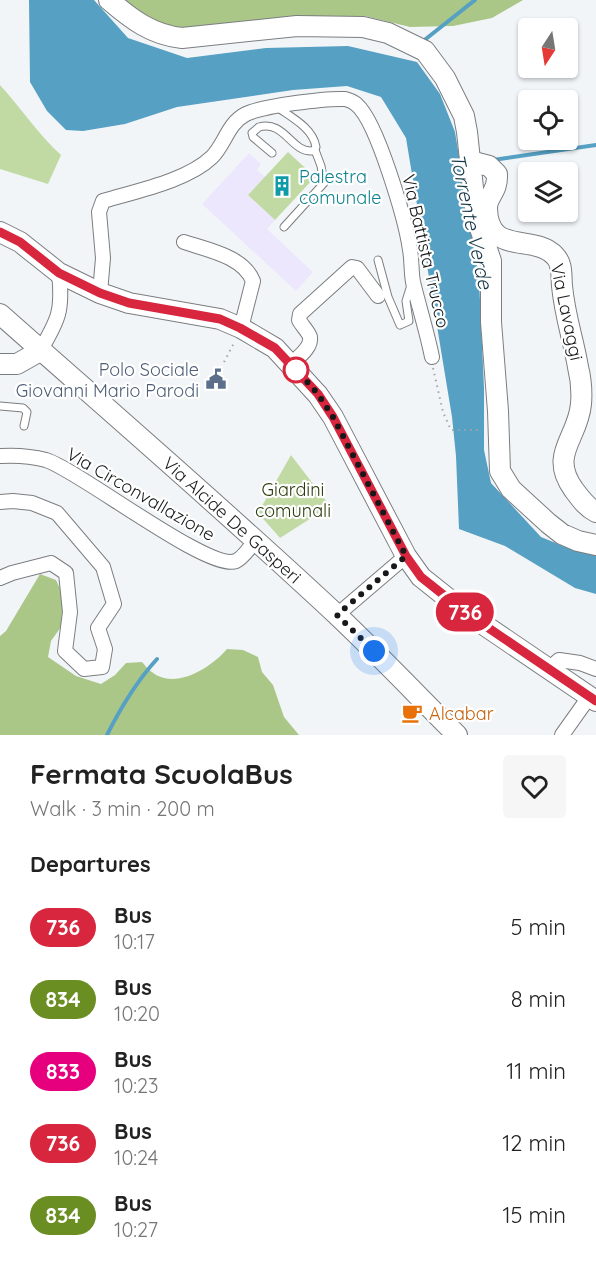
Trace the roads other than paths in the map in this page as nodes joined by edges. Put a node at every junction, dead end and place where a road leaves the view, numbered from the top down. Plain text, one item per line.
1 (109, 0) edge
2 (277, 107) junction
3 (315, 150) junction
4 (272, 153) dead end
5 (470, 161) junction
6 (284, 227) dead end
7 (0, 232) edge
8 (184, 242) dead end
9 (378, 261) dead end
10 (59, 273) junction
11 (413, 280) junction
12 (100, 293) junction
13 (378, 296) dead end
14 (0, 314) edge
15 (240, 328) junction
16 (40, 351) junction
17 (432, 357) road end
18 (0, 364) edge
19 (291, 364) junction
20 (0, 406) edge
21 (24, 426) dead end
22 (0, 456) edge
23 (0, 501) edge
24 (596, 512) edge
25 (255, 541) junction
26 (596, 545) edge
27 (406, 556) junction
28 (0, 578) edge
29 (337, 615) junction
30 (549, 669) junction
31 (596, 669) edge
32 (593, 699) edge
33 (456, 735) edge
34 (562, 735) edge

1 - 5 main road
2 - 3 lane
2 - 11 street, Via Battista Trucco
2 - 12 street, Via Battista Trucco
3 - 4 lane
3 - 6 lane
5 - 24 main road, Via Lavaggi
5 - 26 main road
7 - 10 main road
8 - 15 street
9 - 11 lane
10 - 12 main road
10 - 16 street
11 - 17 street, Via Battista Trucco
12 - 15 main road
13 - 19 street
14 - 16 main road, Via Alcide De Gasperi
15 - 19 main road
16 - 18 main road
16 - 25 main road, Via Alcide De Gasperi
19 - 27 main road
20 - 21 lane
22 - 25 street, Via Circonvallazione
23 - 28 street
25 - 29 main road, Via Alcide De Gasperi
27 - 29 street
27 - 30 main road
29 - 33 main road, Via Alcide De Gasperi
30 - 31 street
30 - 32 main road
32 - 34 street

